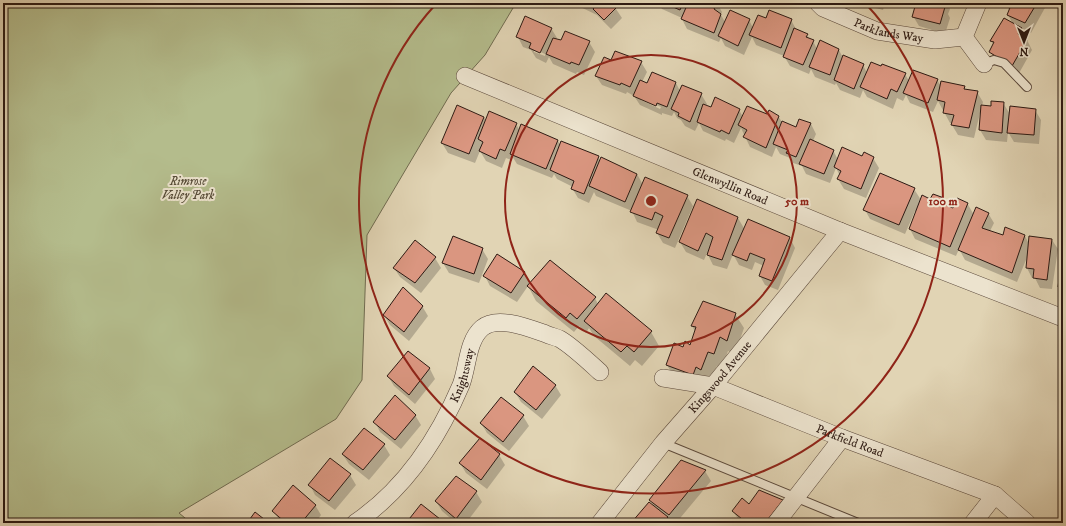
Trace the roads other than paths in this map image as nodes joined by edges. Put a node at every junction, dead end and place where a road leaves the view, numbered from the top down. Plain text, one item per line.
1 (818, 3) edge
2 (978, 3) edge
3 (964, 37) junction
4 (984, 64) joint
5 (465, 76) dead end
6 (1027, 87) dead end
7 (840, 231) junction
8 (1063, 318) edge
9 (600, 372) dead end
10 (663, 378) dead end
11 (713, 386) junction
12 (842, 438) junction
13 (663, 443) junction
14 (994, 495) junction
15 (795, 496) junction
16 (355, 523) edge
17 (600, 523) edge
18 (776, 523) edge
19 (858, 523) edge
20 (973, 523) edge
21 (1027, 523) edge

1 - 3 street, Parklands Way
2 - 3 street
3 - 4 street
4 - 6 lane
5 - 7 street, Glenwyllin Road
7 - 8 street, Glenwyllin Road
7 - 11 street, Kingswood Avenue
9 - 16 street, Knightsway
10 - 11 street, Parkfield Road
11 - 12 street, Parkfield Road
11 - 13 street, Kingswood Avenue
12 - 14 street, Parkfield Road
12 - 15 street
13 - 15 lane
13 - 17 street, Kingswood Avenue
14 - 20 street
14 - 21 street, Parkfield Road
15 - 18 street
15 - 19 lane

